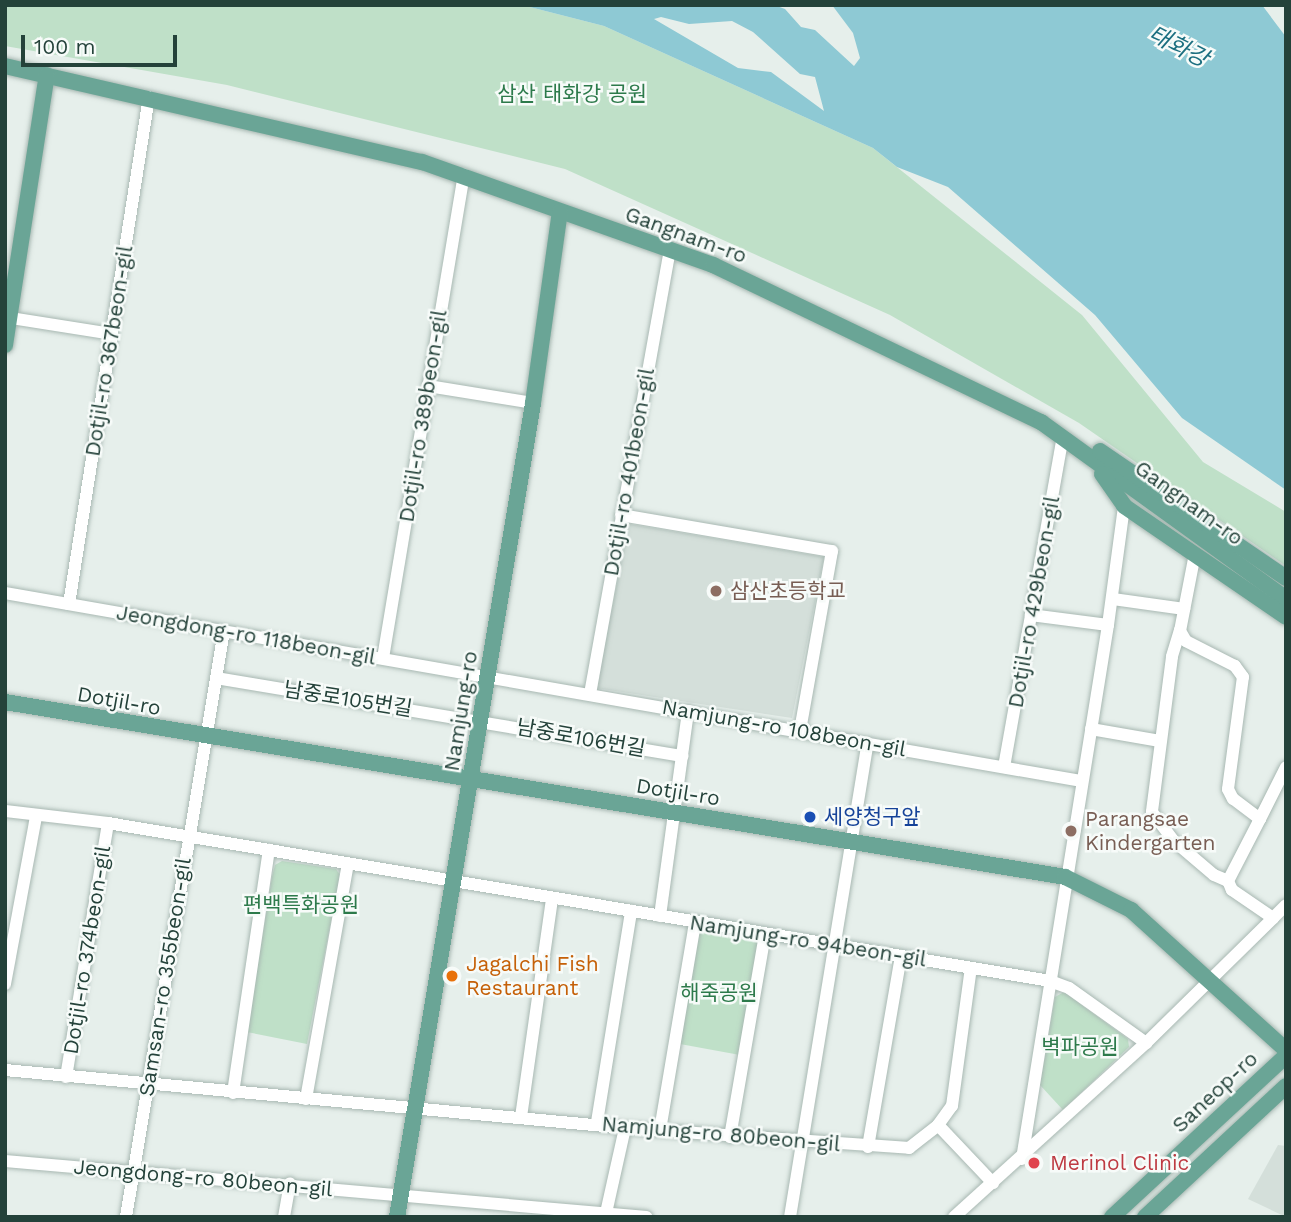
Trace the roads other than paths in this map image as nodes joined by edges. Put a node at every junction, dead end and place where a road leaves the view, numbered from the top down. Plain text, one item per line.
1 (5, 66) edge
2 (47, 75) junction
3 (149, 97) junction
4 (464, 175) junction
5 (560, 212) junction
6 (670, 251) junction
7 (7, 317) edge
8 (112, 334) junction
9 (5, 345) edge
10 (428, 386) junction
11 (533, 403) junction
12 (1006, 403) junction
13 (1063, 437) junction
14 (1084, 452) junction
15 (1124, 506) junction
16 (621, 515) junction
17 (1195, 554) junction
18 (1286, 579) edge
19 (5, 593) edge
20 (1286, 598) edge
21 (1113, 599) junction
22 (69, 604) junction
23 (1184, 608) junction
24 (1031, 615) junction
25 (1286, 617) edge
26 (1108, 625) junction
27 (1180, 630) junction
28 (223, 631) junction
29 (383, 658) junction
30 (488, 676) junction
31 (216, 678) junction
32 (590, 694) junction
33 (5, 702) edge
34 (688, 711) junction
35 (480, 720) junction
36 (1091, 729) junction
37 (800, 731) junction
38 (206, 737) junction
39 (1160, 741) junction
40 (868, 743) junction
41 (682, 756) junction
42 (1004, 767) junction
43 (1286, 767) edge
44 (471, 781) junction
45 (1081, 781) junction
46 (5, 811) edge
47 (676, 813) junction
48 (36, 816) junction
49 (1260, 819) junction
50 (108, 823) junction
51 (189, 837) junction
52 (855, 840) junction
53 (269, 850) junction
54 (348, 864) junction
55 (1065, 877) junction
56 (1228, 881) junction
57 (453, 882) junction
58 (552, 898) junction
59 (1286, 905) edge
60 (631, 911) junction
61 (660, 916) junction
62 (1273, 918) junction
63 (695, 922) junction
64 (765, 934) junction
65 (836, 946) junction
66 (901, 957) junction
67 (971, 968) junction
68 (1211, 980) junction
69 (1050, 981) junction
70 (5, 984) edge
71 (1146, 1043) junction
72 (1286, 1050) edge
73 (1286, 1056) edge
74 (5, 1070) edge
75 (66, 1077) junction
76 (148, 1085) junction
77 (1286, 1086) edge
78 (233, 1093) junction
79 (306, 1099) junction
80 (416, 1108) junction
81 (521, 1117) junction
82 (597, 1122) junction
83 (938, 1125) junction
84 (625, 1128) junction
85 (660, 1130) junction
86 (730, 1137) junction
87 (802, 1142) junction
88 (868, 1147) junction
89 (1022, 1159) junction
90 (5, 1161) edge
91 (131, 1171) junction
92 (993, 1183) junction
93 (290, 1184) junction
94 (400, 1196) junction
95 (510, 1211) edge
96 (606, 1213) junction
97 (126, 1217) edge
98 (284, 1217) edge
99 (397, 1217) edge
100 (646, 1217) edge
101 (790, 1217) edge
102 (954, 1217) edge
103 (1112, 1217) edge
104 (1145, 1217) edge

1 - 2 main road, Gangnam-ro
2 - 3 main road, Gangnam-ro
2 - 7 main road
3 - 4 main road, Gangnam-ro
3 - 8 street, Dotjil-ro 367beon-gil
4 - 5 main road, Gangnam-ro
4 - 10 street, Dotjil-ro 389beon-gil
5 - 6 main road, Gangnam-ro
5 - 11 main road, Namjung-ro
6 - 12 main road, Gangnam-ro
6 - 16 street, Dotjil-ro 401beon-gil
7 - 8 street
7 - 9 main road
8 - 22 street, Dotjil-ro 367beon-gil
10 - 11 street
10 - 29 street, Dotjil-ro 389beon-gil
11 - 30 main road, Namjung-ro
12 - 13 main road, Gangnam-ro
12 - 18 main road
13 - 14 main road, Gangnam-ro
13 - 24 street, Dotjil-ro 429beon-gil
14 - 15 main road
14 - 20 main road, Gangnam-ro
15 - 17 main road
15 - 21 street
16 - 32 street, Dotjil-ro 401beon-gil
16 - 37 street
17 - 23 street
17 - 25 main road
19 - 22 street, Jeongdong-ro 118beon-gil
21 - 23 street
21 - 26 street
22 - 28 street, Jeongdong-ro 118beon-gil
23 - 27 street
24 - 26 street
24 - 42 street, Dotjil-ro 429beon-gil
26 - 36 street
27 - 39 street
27 - 49 street
28 - 29 street, Jeongdong-ro 118beon-gil
28 - 31 street, Samsan-ro 355beon-gil
29 - 30 street, Jeongdong-ro 118beon-gil
30 - 32 street, Namjung-ro 108beon-gil
30 - 35 main road, Namjung-ro
31 - 35 street, 남중로105번길
31 - 38 street, Samsan-ro 355beon-gil
32 - 34 street, Namjung-ro 108beon-gil
33 - 38 main road, Dotjil-ro
34 - 37 street, Namjung-ro 108beon-gil
34 - 41 street
35 - 41 street, 남중로106번길
35 - 44 main road, Namjung-ro
36 - 39 street
36 - 45 street
37 - 40 street, Namjung-ro 108beon-gil
38 - 44 main road, Dotjil-ro
38 - 51 street, Samsan-ro 355beon-gil
39 - 56 street
40 - 42 street, Namjung-ro 108beon-gil
40 - 52 street
41 - 47 street
42 - 45 street, Namjung-ro 108beon-gil
43 - 49 street
44 - 47 main road, Dotjil-ro
44 - 57 main road, Namjung-ro
45 - 55 street
46 - 48 street, Namjung-ro 94beon-gil
47 - 52 main road, Dotjil-ro
47 - 61 street
48 - 50 street, Namjung-ro 94beon-gil
48 - 70 street
49 - 56 street
50 - 51 street, Namjung-ro 94beon-gil
50 - 75 street, Dotjil-ro 374beon-gil
51 - 53 street, Namjung-ro 94beon-gil
51 - 76 street, Samsan-ro 355beon-gil
52 - 55 main road, Dotjil-ro
52 - 65 street
53 - 54 street, Namjung-ro 94beon-gil
53 - 78 street
54 - 57 street, Namjung-ro 94beon-gil
54 - 79 street
55 - 68 main road, Dotjil-ro
55 - 69 street
56 - 62 street
57 - 58 street, Namjung-ro 94beon-gil
57 - 80 main road, Namjung-ro
58 - 60 street, Namjung-ro 94beon-gil
58 - 81 street
59 - 62 street
60 - 61 street, Namjung-ro 94beon-gil
60 - 82 street
61 - 63 street, Namjung-ro 94beon-gil
62 - 68 street
63 - 64 street, Namjung-ro 94beon-gil
63 - 85 street
64 - 65 street, Namjung-ro 94beon-gil
64 - 86 street
65 - 66 street, Namjung-ro 94beon-gil
65 - 87 street
66 - 67 street, Namjung-ro 94beon-gil
66 - 88 street
67 - 69 street, Namjung-ro 94beon-gil
67 - 83 street
68 - 71 street
68 - 72 main road, Dotjil-ro
69 - 71 street, Namjung-ro 94beon-gil
69 - 89 street
71 - 89 street
73 - 103 main road, Saneop-ro
74 - 75 street, Namjung-ro 80beon-gil
75 - 76 street, Namjung-ro 80beon-gil
76 - 78 street, Namjung-ro 80beon-gil
76 - 91 street, Samsan-ro 355beon-gil
77 - 104 main road, Saneop-ro
78 - 79 street, Namjung-ro 80beon-gil
79 - 80 street, Namjung-ro 80beon-gil
80 - 81 street, Namjung-ro 80beon-gil
80 - 94 main road, Namjung-ro
81 - 82 street, Namjung-ro 80beon-gil
82 - 84 street, Namjung-ro 80beon-gil
83 - 88 street, Namjung-ro 80beon-gil
83 - 92 street
84 - 85 street, Namjung-ro 80beon-gil
84 - 96 street
85 - 86 street, Namjung-ro 80beon-gil
86 - 87 street, Namjung-ro 80beon-gil
87 - 88 street, Namjung-ro 80beon-gil
87 - 101 street
89 - 92 street
90 - 91 street, Jeongdong-ro 80beon-gil
91 - 93 street, Jeongdong-ro 80beon-gil
91 - 97 street, Samsan-ro 355beon-gil
92 - 102 street
93 - 94 street, Jeongdong-ro 80beon-gil
93 - 98 street
94 - 95 street, Jeongdong-ro 80beon-gil
94 - 99 main road, Namjung-ro
95 - 96 street, Jeongdong-ro 80beon-gil
96 - 100 street, Jeongdong-ro 80beon-gil

